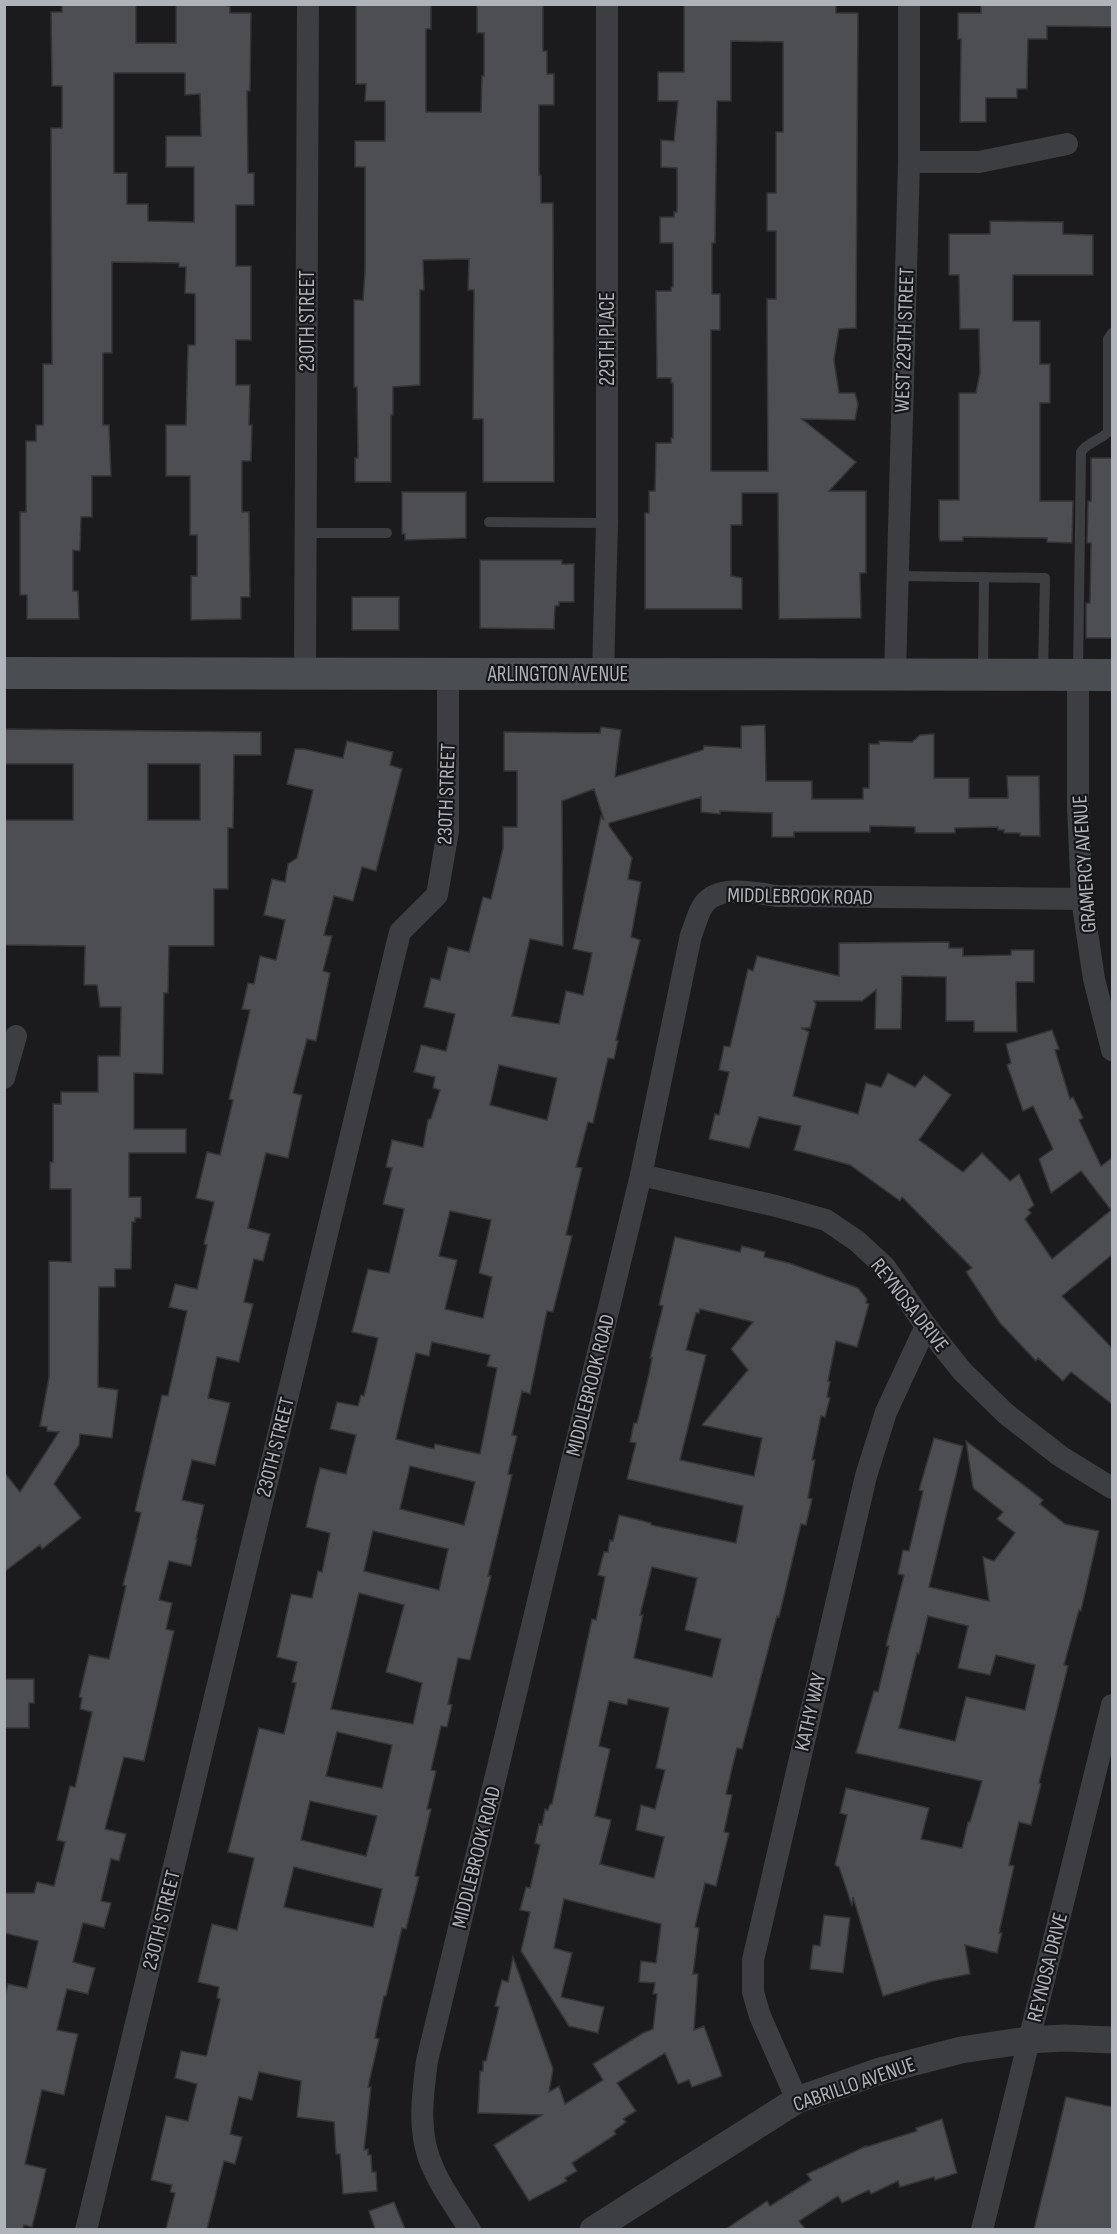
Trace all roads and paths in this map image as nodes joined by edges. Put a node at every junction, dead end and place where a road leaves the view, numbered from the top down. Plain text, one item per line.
1 (308, 4) edge
2 (607, 4) edge
3 (909, 4) edge
4 (1068, 144) dead end
5 (909, 162) junction
6 (1113, 333) edge
7 (489, 522) dead end
8 (607, 523) junction
9 (306, 533) junction
10 (387, 533) dead end
11 (898, 576) junction
12 (984, 577) junction
13 (4, 673) edge
14 (305, 674) junction
15 (448, 674) junction
16 (603, 674) junction
17 (895, 675) junction
18 (983, 675) junction
19 (1043, 675) junction
20 (1078, 675) junction
21 (1113, 675) edge
22 (1082, 899) junction
23 (16, 1036) dead end
24 (1113, 1050) edge
25 (4, 1078) edge
26 (640, 1175) junction
27 (926, 1326) junction
28 (1113, 1488) edge
29 (1113, 1705) edge
30 (1028, 2040) junction
31 (1113, 2040) edge
32 (797, 2100) junction
33 (86, 2229) edge
34 (470, 2229) edge
35 (593, 2229) edge
36 (982, 2229) edge

1 - 9 street, 230TH STREET
2 - 8 street, 229TH PLACE
3 - 5 street, WEST 229TH STREET
4 - 5 street
5 - 11 street, WEST 229TH STREET
6 - 20 lane
7 - 8 lane
8 - 16 street, 229TH PLACE
9 - 10 lane
9 - 14 street, 230TH STREET
11 - 12 lane
11 - 17 street, WEST 229TH STREET
12 - 18 lane
12 - 19 lane
13 - 14 main road, ARLINGTON AVENUE
14 - 15 main road, ARLINGTON AVENUE
15 - 16 main road, ARLINGTON AVENUE
15 - 33 street, 230TH STREET
16 - 17 main road, ARLINGTON AVENUE
17 - 18 main road, ARLINGTON AVENUE
18 - 19 main road, ARLINGTON AVENUE
19 - 20 main road, ARLINGTON AVENUE
20 - 21 main road, ARLINGTON AVENUE
20 - 22 street, GRAMERCY AVENUE
22 - 24 street, GRAMERCY AVENUE
22 - 26 street, MIDDLEBROOK ROAD
23 - 25 street
26 - 27 street, REYNOSA DRIVE
26 - 34 street, MIDDLEBROOK ROAD
27 - 28 street, REYNOSA DRIVE
27 - 32 street, KATHY WAY
29 - 30 street, REYNOSA DRIVE
30 - 31 street, CABRILLO AVENUE
30 - 32 street, CABRILLO AVENUE
30 - 36 street, REYNOSA DRIVE
32 - 35 street, CABRILLO AVENUE

